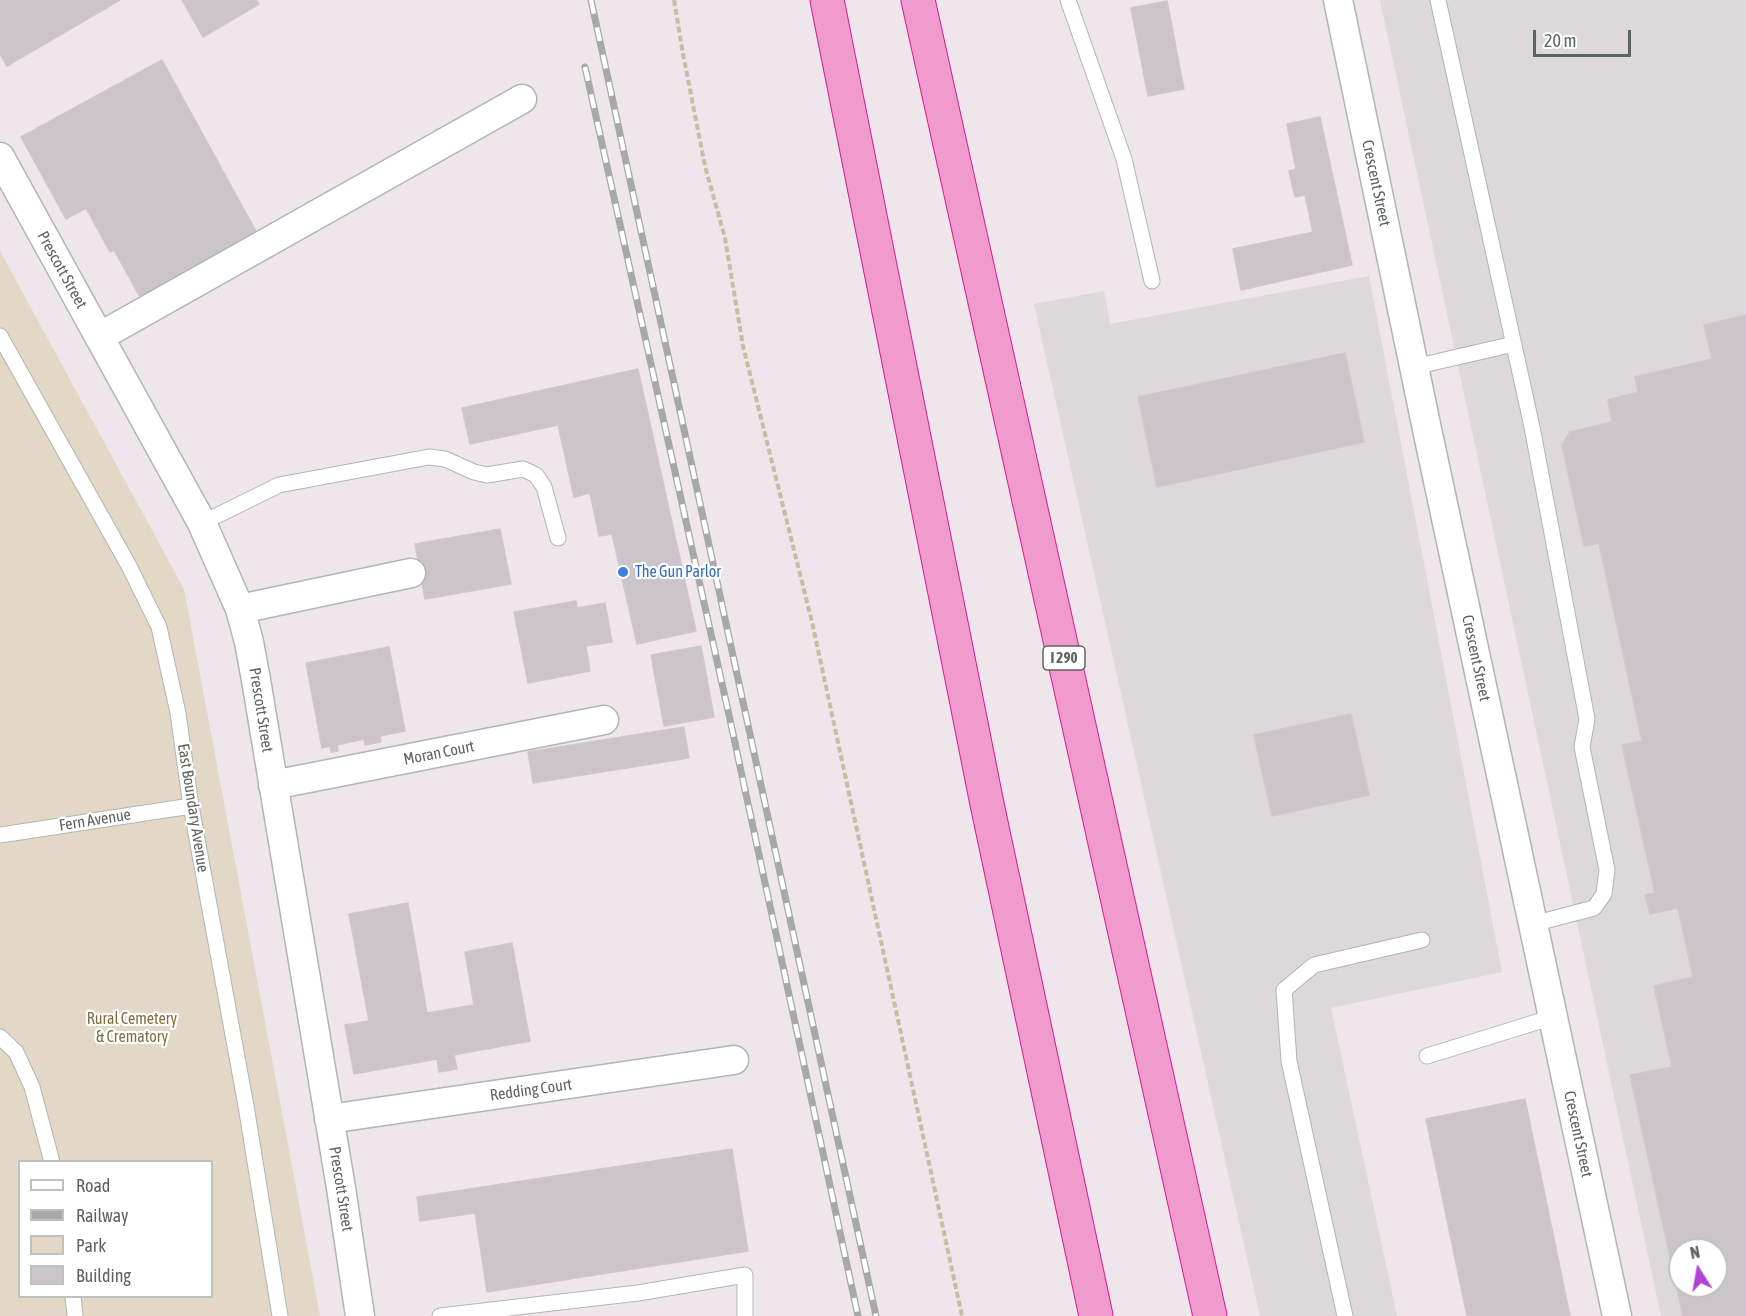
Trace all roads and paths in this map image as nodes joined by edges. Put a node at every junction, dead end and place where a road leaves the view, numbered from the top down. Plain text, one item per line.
1 (674, 0) edge
2 (827, 0) edge
3 (918, 0) edge
4 (1068, 0) edge
5 (1338, 0) edge
6 (1438, 0) edge
7 (522, 99) dead end
8 (0, 158) edge
9 (1152, 281) dead end
10 (0, 336) edge
11 (99, 337) junction
12 (1514, 344) junction
13 (1414, 368) junction
14 (202, 523) junction
15 (558, 538) dead end
16 (411, 573) dead end
17 (240, 609) junction
18 (604, 720) dead end
19 (273, 785) junction
20 (191, 806) junction
21 (0, 834) edge
22 (1533, 924) junction
23 (1422, 940) dead end
24 (1553, 1017) junction
25 (0, 1037) edge
26 (1427, 1056) dead end
27 (734, 1060) dead end
28 (329, 1119) junction
29 (52, 1160) edge
30 (73, 1298) edge
31 (75, 1316) edge
32 (280, 1316) edge
33 (360, 1316) edge
34 (440, 1316) edge
35 (745, 1316) edge
36 (962, 1316) edge
37 (1096, 1316) edge
38 (1210, 1316) edge
39 (1345, 1316) edge
40 (1617, 1316) edge

1 - 36 path
2 - 37 highway
3 - 38 highway, I 290
4 - 9 lane
5 - 13 street, Crescent Street
6 - 12 lane
7 - 11 street
8 - 11 street, Prescott Street
10 - 20 lane, East Boundary Avenue
11 - 14 street, Prescott Street
12 - 13 lane
12 - 22 lane
13 - 22 street, Crescent Street
14 - 15 lane
14 - 17 street, Prescott Street
16 - 17 street
17 - 19 street, Prescott Street
18 - 19 street, Moran Court
19 - 28 street, Prescott Street
20 - 21 lane, Fern Avenue
20 - 32 lane, East Boundary Avenue
22 - 24 street, Crescent Street
23 - 39 lane
24 - 26 lane
24 - 40 street, Crescent Street
25 - 29 lane
27 - 28 street, Redding Court
28 - 33 street, Prescott Street
30 - 31 lane
34 - 35 lane

